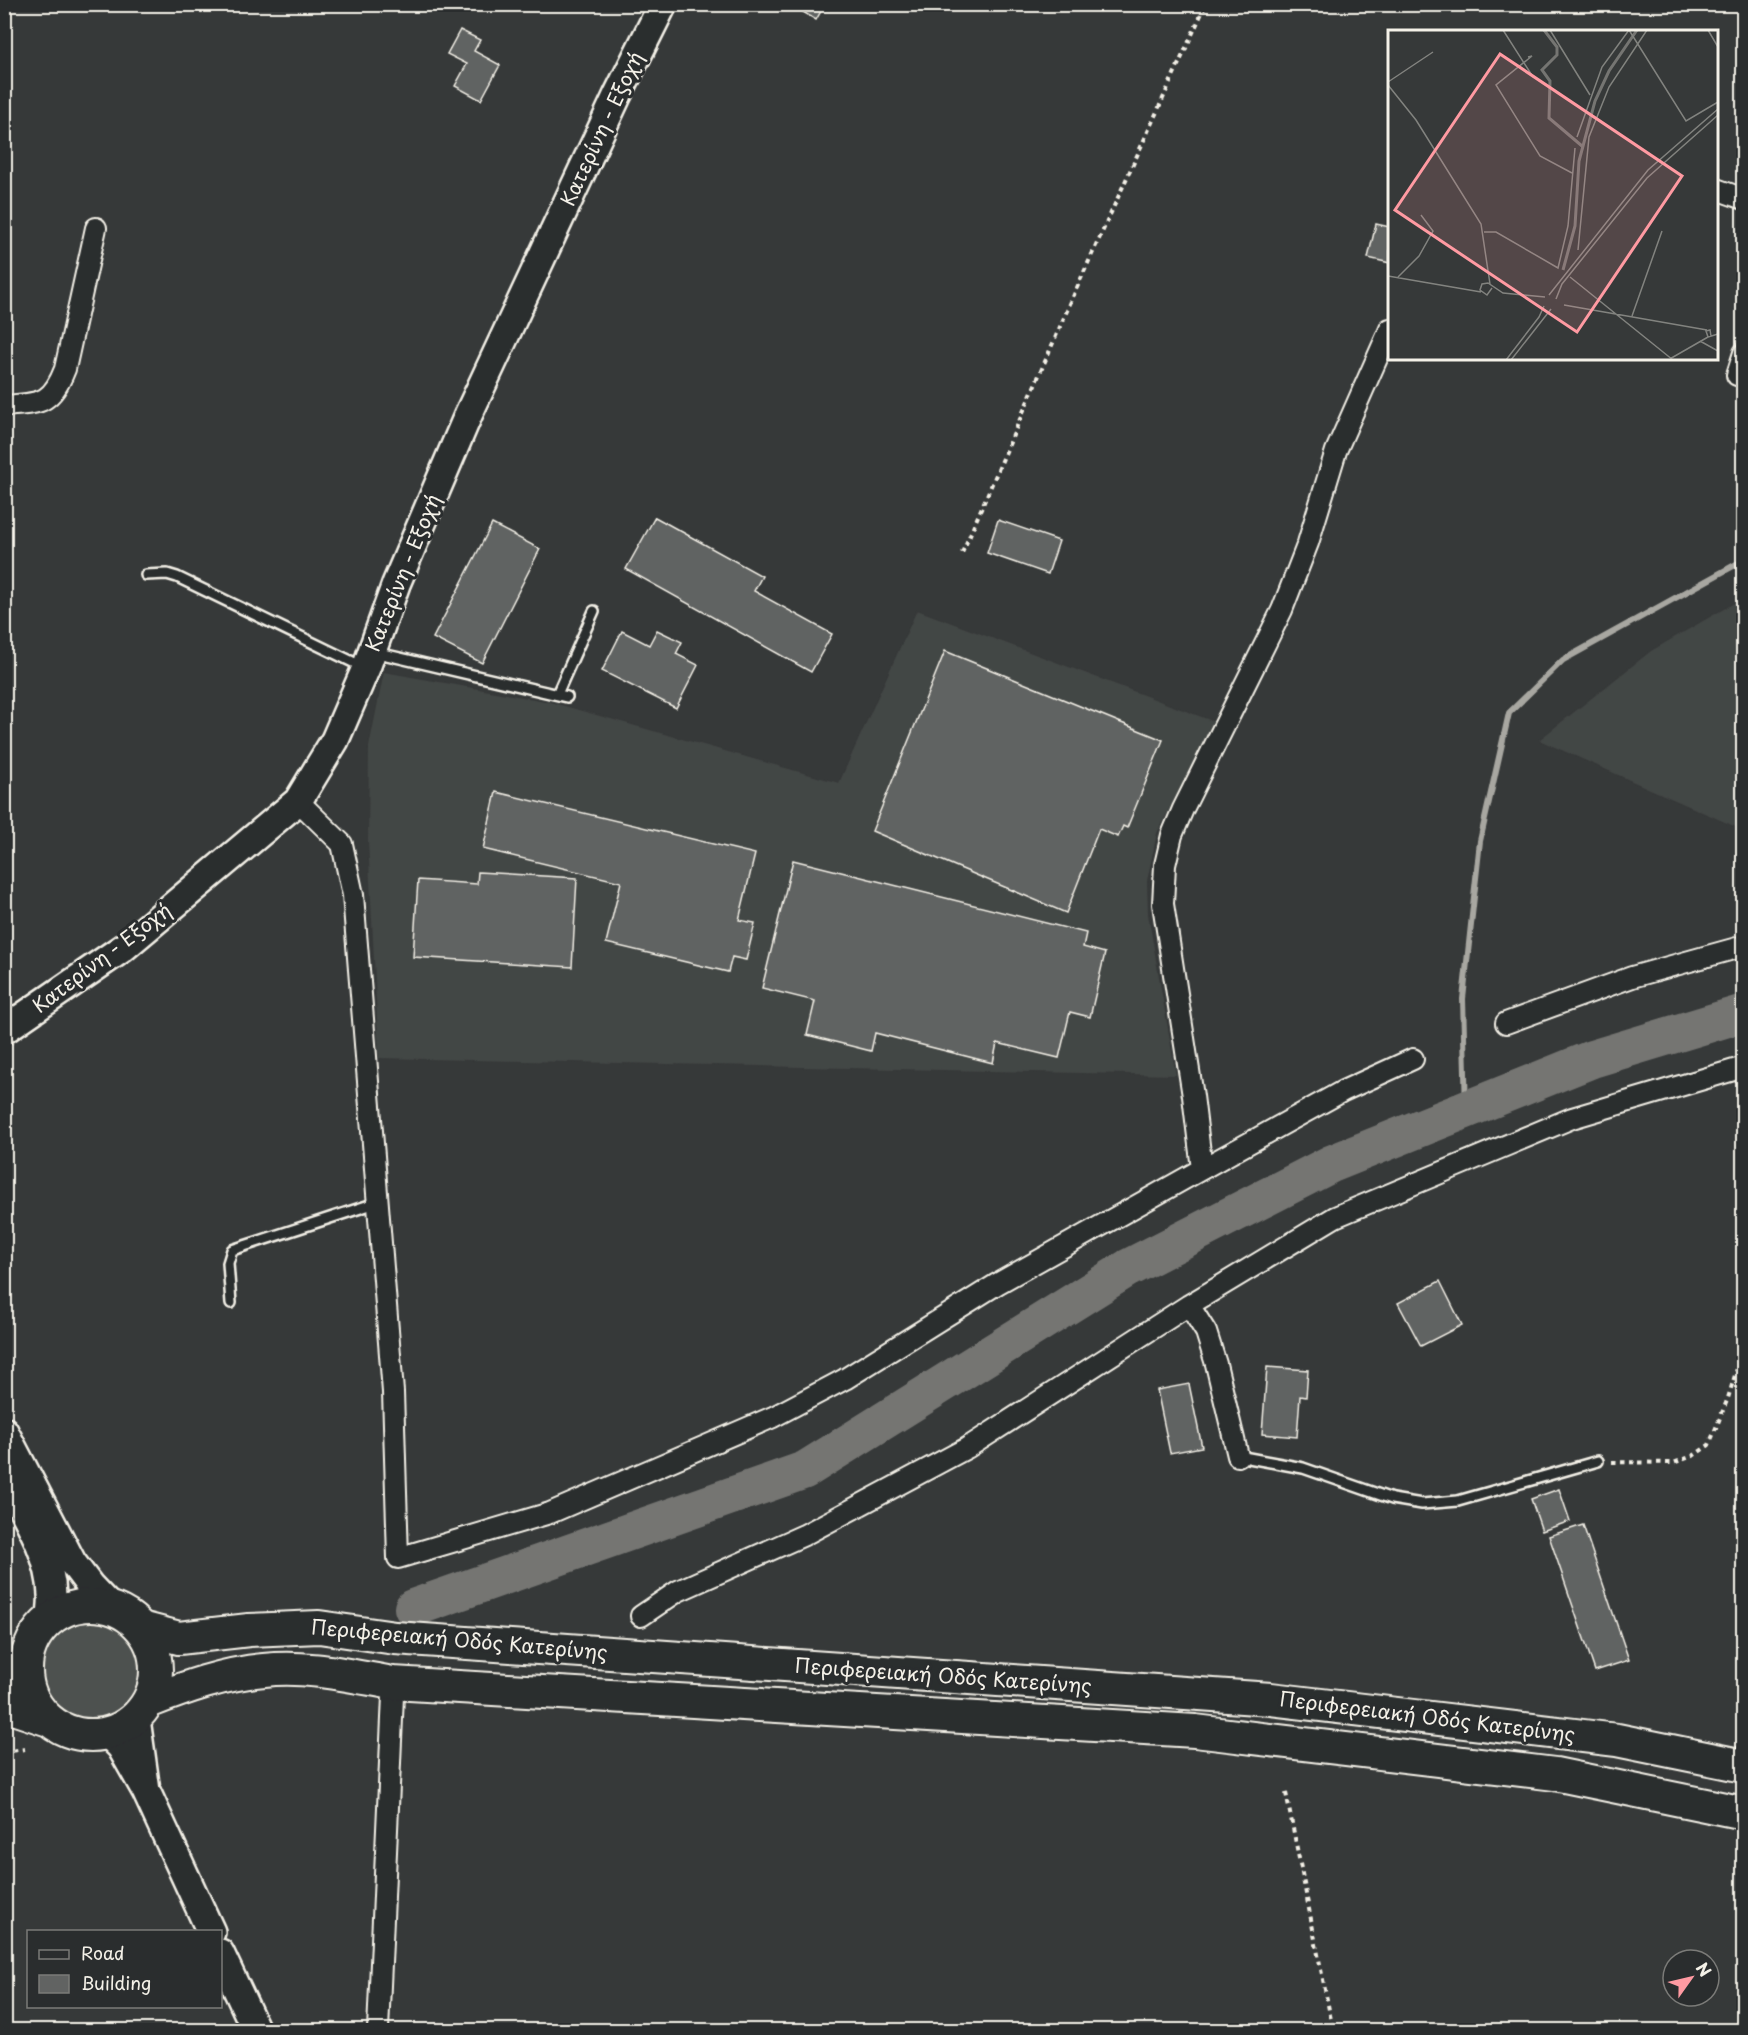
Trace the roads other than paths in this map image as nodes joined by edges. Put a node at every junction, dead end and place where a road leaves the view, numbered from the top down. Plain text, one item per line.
1 (663, 4) edge
2 (1718, 190) edge
3 (1743, 199) edge
4 (96, 228) dead end
5 (1388, 331) edge
6 (1743, 353) edge
7 (1737, 375) dead end
8 (4, 406) edge
9 (146, 575) dead end
10 (594, 611) dead end
11 (369, 660) junction
12 (557, 694) junction
13 (567, 697) dead end
14 (298, 801) junction
15 (1743, 946) edge
16 (1506, 1023) dead end
17 (4, 1030) edge
18 (1413, 1059) dead end
19 (1743, 1067) edge
20 (1202, 1169) junction
21 (379, 1202) junction
22 (231, 1303) dead end
23 (1189, 1305) junction
24 (4, 1431) edge
25 (1238, 1456) joint
26 (1598, 1461) road end
27 (4, 1474) edge
28 (111, 1608) junction
29 (641, 1616) dead end
30 (51, 1618) junction
31 (141, 1628) junction
32 (32, 1643) junction
33 (4, 1660) edge
34 (393, 1696) dead end
35 (4, 1705) edge
36 (142, 1710) junction
37 (49, 1720) junction
38 (108, 1734) junction
39 (1743, 1766) edge
40 (146, 1791) junction
41 (1743, 1813) edge
42 (210, 1930) edge
43 (222, 1957) edge
44 (256, 2031) edge
45 (378, 2031) edge

1 - 11 main road, Κατερίνη - Εξοχή
2 - 3 street
4 - 8 street
5 - 20 street
6 - 7 street
9 - 11 lane
10 - 12 lane
11 - 12 lane
11 - 14 main road, Κατερίνη - Εξοχή
12 - 13 lane
14 - 17 main road, Κατερίνη - Εξοχή
14 - 21 street
15 - 16 street
18 - 20 street
19 - 23 street
20 - 21 street
21 - 22 lane
23 - 25 street
23 - 29 street
24 - 28 main road
25 - 26 lane
27 - 30 main road
28 - 30 main road
28 - 31 main road
30 - 32 main road
31 - 36 main road
31 - 39 main road, Περιφερειακή Οδός Κατερίνης
32 - 33 main road
32 - 37 main road
34 - 45 street
35 - 37 main road
36 - 38 main road
36 - 40 main road
36 - 41 main road, Περιφερειακή Οδός Κατερίνης
37 - 38 main road
38 - 40 main road
40 - 42 main road
43 - 44 main road

